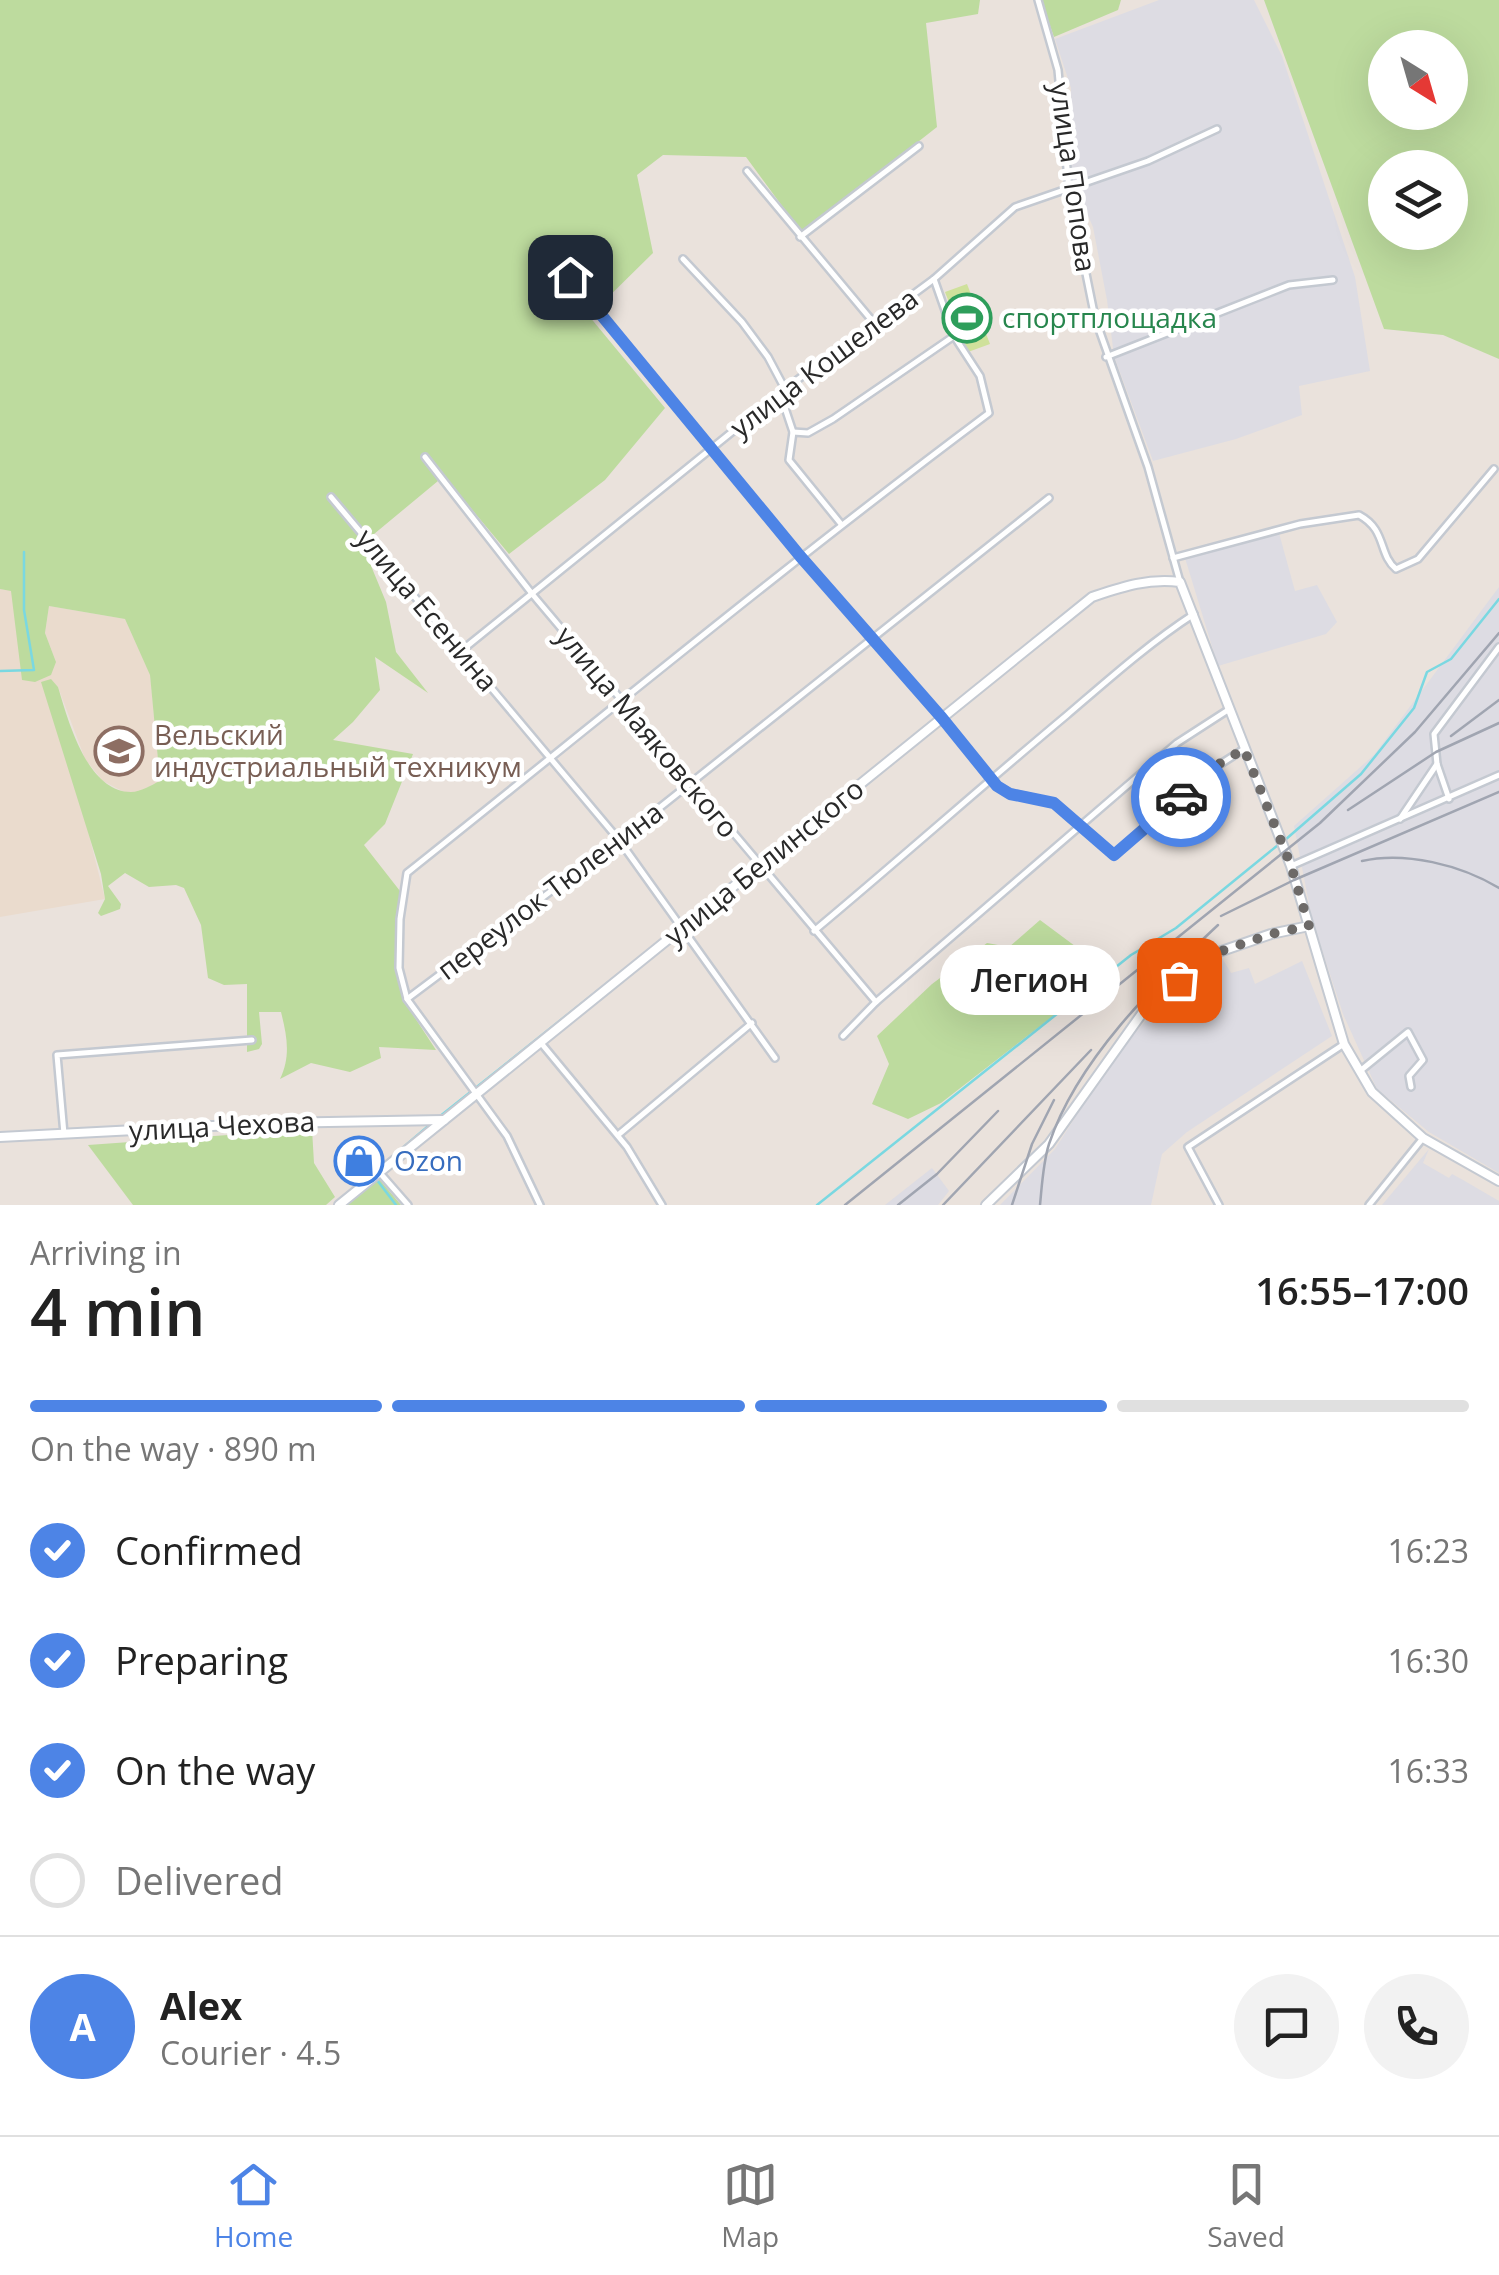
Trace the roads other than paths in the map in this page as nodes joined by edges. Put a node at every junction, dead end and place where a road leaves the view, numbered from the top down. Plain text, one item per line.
1 (1038, 0) edge
2 (1217, 130) dead end
3 (919, 146) dead end
4 (747, 171) dead end
5 (1070, 190) junction
6 (800, 237) junction
7 (684, 259) dead end
8 (570, 277) dead end
9 (934, 279) junction
10 (1332, 280) dead end
11 (874, 323) junction
12 (954, 336) junction
13 (1106, 357) junction
14 (785, 390) junction
15 (792, 432) junction
16 (712, 448) junction
17 (425, 456) dead end
18 (1494, 469) dead end
19 (332, 497) dead end
20 (1048, 498) dead end
21 (840, 524) junction
22 (800, 556) junction
23 (1173, 558) junction
24 (1180, 582) junction
25 (534, 595) junction
26 (1194, 614) junction
27 (871, 638) junction
28 (1499, 647) edge
29 (461, 651) junction
30 (624, 701) junction
31 (1228, 710) junction
32 (942, 718) junction
33 (1244, 749) junction
34 (551, 758) junction
35 (1437, 764) junction
36 (1499, 775) edge
37 (992, 777) junction
38 (692, 782) junction
39 (1449, 799) junction
40 (1398, 821) junction
41 (1080, 826) junction
42 (620, 840) junction
43 (1291, 866) junction
44 (759, 867) junction
45 (1309, 926) junction
46 (684, 927) junction
47 (814, 931) junction
48 (408, 999) junction
49 (876, 1002) junction
50 (752, 1023) junction
51 (844, 1036) dead end
52 (252, 1040) dead end
53 (539, 1041) junction
54 (1344, 1044) junction
55 (775, 1058) dead end
56 (1360, 1071) junction
57 (1411, 1088) dead end
58 (476, 1095) junction
59 (444, 1120) junction
60 (64, 1134) junction
61 (618, 1136) junction
62 (0, 1137) edge
63 (1423, 1138) junction
64 (380, 1173) junction
65 (1499, 1181) edge
66 (339, 1205) edge
67 (408, 1205) edge
68 (540, 1205) edge
69 (662, 1205) edge
70 (986, 1205) edge
71 (1219, 1205) edge
72 (1369, 1205) edge

1 - 5 street, улица Попова
2 - 5 street, улица Кошелева
3 - 6 street
4 - 6 street
5 - 9 street, улица Кошелева
5 - 13 street, улица Попова
6 - 11 street
7 - 14 street
8 - 16 street
9 - 11 street, улица Кошелева
9 - 12 street
10 - 13 street
11 - 14 street, улица Кошелева
12 - 15 street
12 - 21 street
13 - 23 street, улица Попова
14 - 15 street
14 - 16 street, улица Кошелева
15 - 21 street
16 - 22 street
16 - 25 street, улица Кошелева
17 - 25 street, улица Маяковского
18 - 23 street
19 - 29 street, улица Есенина
20 - 27 street, переулок Тюленина
21 - 22 street
22 - 27 street
22 - 30 street
23 - 24 street, улица Попова
24 - 26 street
24 - 32 street, улица Белинского
25 - 29 street, улица Кошелева
25 - 30 street, улица Маяковского
26 - 31 street
26 - 37 street
27 - 32 street
27 - 38 street, переулок Тюленина
28 - 35 street
29 - 34 street, улица Есенина
30 - 34 street
30 - 38 street, улица Маяковского
31 - 33 street
31 - 41 street
32 - 37 street
32 - 44 street, улица Белинского
33 - 41 street
33 - 43 street
34 - 42 street, улица Есенина
34 - 48 street
35 - 39 street
35 - 40 street
36 - 39 street
37 - 41 street
37 - 47 street
38 - 42 street, переулок Тюленина
38 - 44 street, улица Маяковского
39 - 40 street
40 - 43 street
41 - 49 street
42 - 46 street, улица Есенина
42 - 48 street, переулок Тюленина
43 - 45 street
44 - 46 street, улица Белинского
44 - 47 street, улица Маяковского
45 - 54 street
45 - 70 street
46 - 50 street, улица Есенина
46 - 53 street, улица Белинского
47 - 49 street, улица Маяковского
48 - 58 street
49 - 51 street
50 - 55 street, улица Есенина
50 - 61 street
52 - 60 street
53 - 58 street, улица Белинского
53 - 61 street
54 - 56 street
54 - 71 street
56 - 57 street
56 - 63 street
58 - 59 street, улица Белинского
58 - 68 street
59 - 60 street, улица Чехова
59 - 64 street, улица Белинского
60 - 62 street, улица Чехова
61 - 69 street
63 - 65 street
63 - 72 street
64 - 66 street, улица Белинского
64 - 67 street

